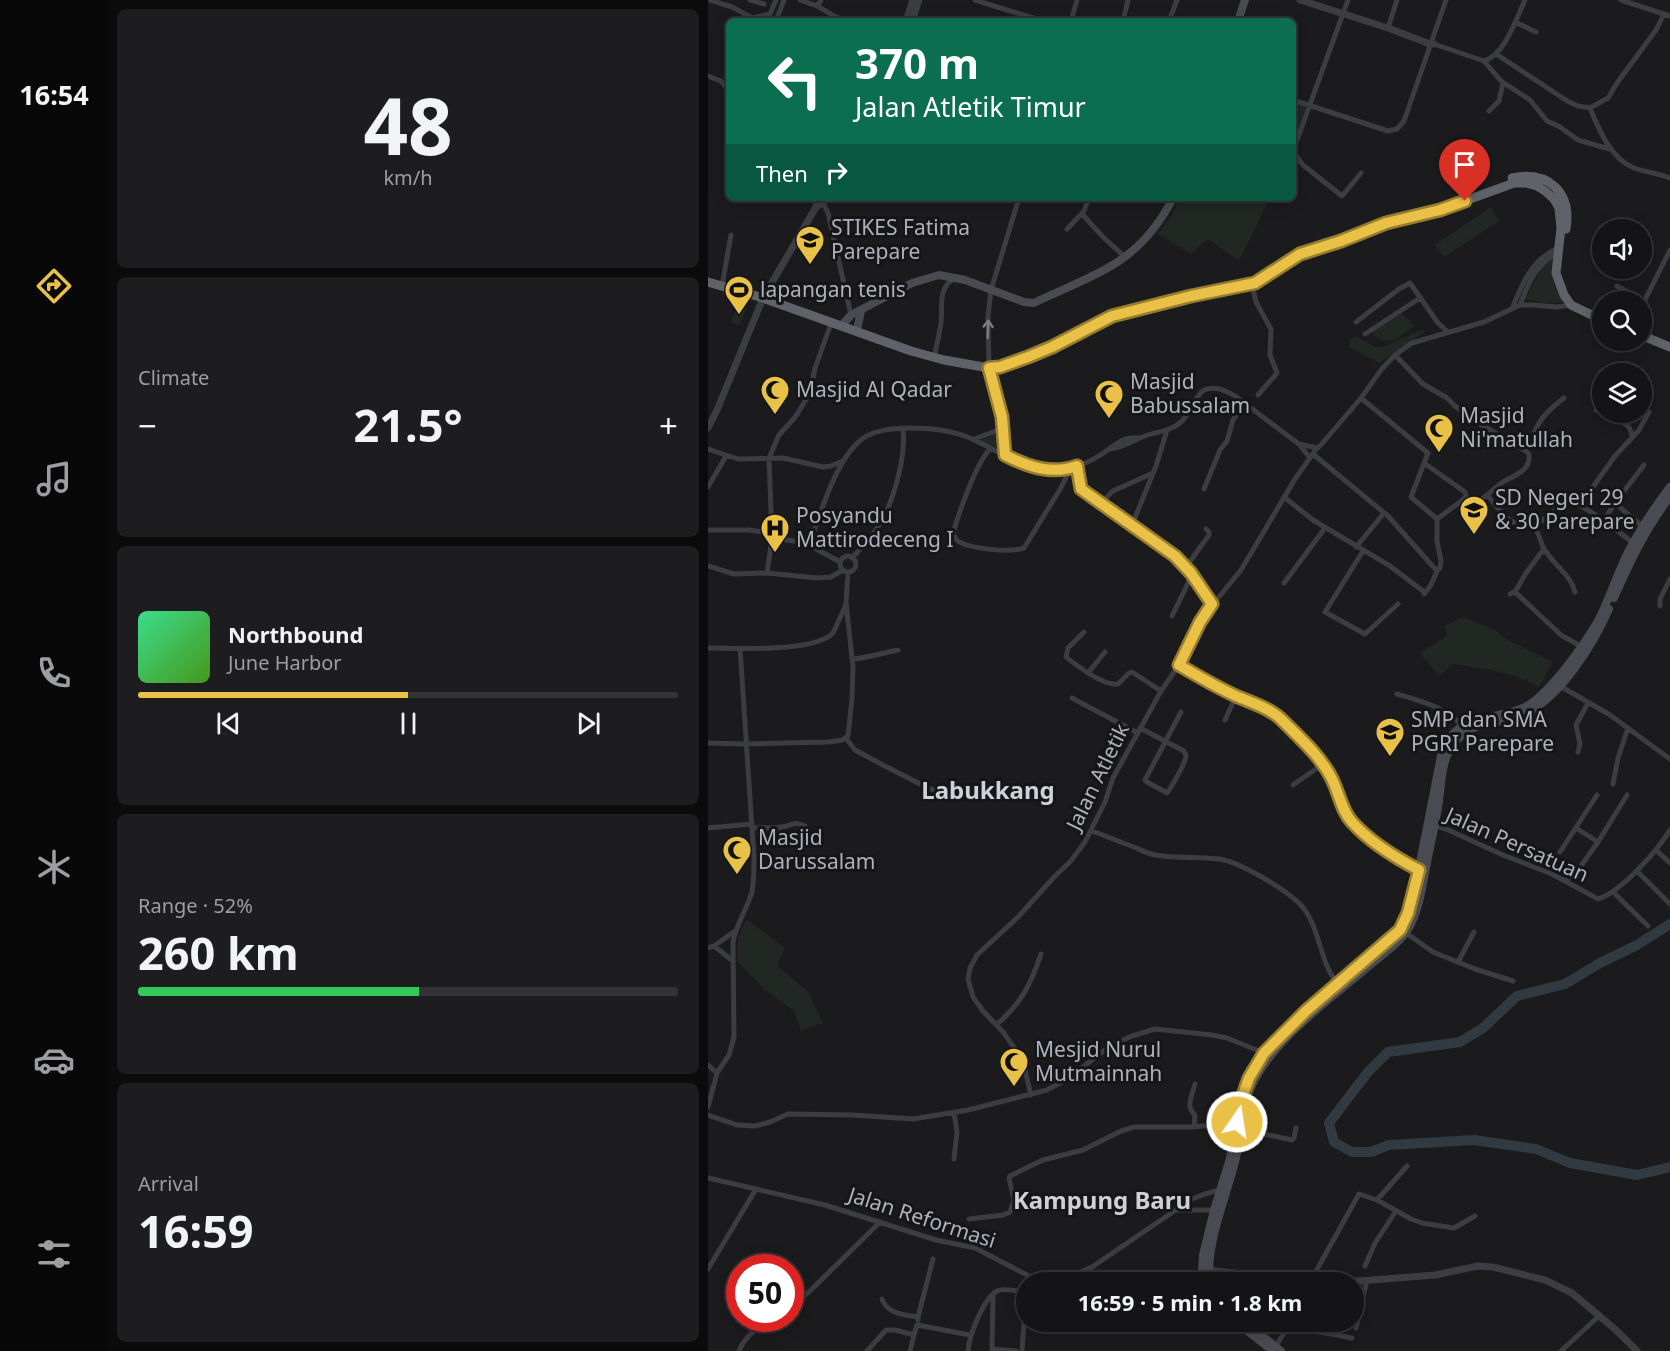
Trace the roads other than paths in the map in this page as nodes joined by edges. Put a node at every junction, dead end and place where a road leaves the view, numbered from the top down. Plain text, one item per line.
1 (710, 0) edge
2 (750, 0) edge
3 (776, 0) edge
4 (784, 0) edge
5 (800, 0) edge
6 (821, 0) edge
7 (913, 0) edge
8 (919, 0) edge
9 (975, 0) edge
10 (1077, 0) edge
11 (1128, 0) edge
12 (1177, 0) edge
13 (1245, 0) edge
14 (1300, 0) edge
15 (1314, 0) edge
16 (1348, 0) edge
17 (1397, 0) edge
18 (1446, 0) edge
19 (1526, 0) edge
20 (1621, 0) edge
21 (764, 4) dead end
22 (817, 6) junction
23 (1345, 11) junction
24 (1017, 13) junction
25 (770, 14) junction
26 (1667, 15) edge
27 (753, 18) edge
28 (758, 18) edge
29 (774, 18) edge
30 (777, 18) edge
31 (837, 18) edge
32 (910, 18) edge
33 (1015, 18) edge
34 (1033, 18) edge
35 (1072, 18) edge
36 (1124, 18) edge
37 (1170, 18) edge
38 (1239, 18) edge
39 (1515, 22) junction
40 (1389, 26) junction
41 (1536, 32) dead end
42 (1432, 43) junction
43 (1496, 54) junction
44 (1484, 61) junction
45 (708, 76) edge
46 (1503, 82) junction
47 (726, 87) edge
48 (1296, 101) edge
49 (1310, 104) junction
50 (1590, 108) junction
51 (1489, 111) dead end
52 (1296, 144) edge
53 (1609, 149) junction
54 (1296, 155) edge
55 (1361, 173) dead end
56 (1670, 178) edge
57 (820, 201) edge
58 (822, 201) edge
59 (1018, 201) edge
60 (1088, 201) edge
61 (1171, 201) edge
62 (1082, 214) junction
63 (1067, 230) dead end
64 (731, 235) dead end
65 (1558, 248) junction
66 (1670, 250) edge
67 (1125, 257) junction
68 (956, 278) junction
69 (708, 282) edge
70 (1252, 284) junction
71 (722, 286) junction
72 (1617, 286) dead end
73 (991, 290) junction
74 (1626, 291) edge
75 (1649, 291) edge
76 (763, 298) junction
77 (1419, 298) junction
78 (1520, 305) junction
79 (1571, 305) junction
80 (1512, 309) junction
81 (861, 311) junction
82 (851, 315) junction
83 (1592, 315) edge
84 (1356, 322) dead end
85 (837, 323) junction
86 (857, 330) junction
87 (1448, 332) junction
88 (1365, 334) dead end
89 (1652, 340) edge
90 (1670, 347) edge
91 (1395, 355) junction
92 (934, 357) junction
93 (989, 368) junction
94 (1258, 395) dead end
95 (1361, 398) junction
96 (1564, 398) dead end
97 (1244, 404) junction
98 (1624, 423) edge
99 (1643, 423) edge
100 (708, 428) edge
101 (903, 428) junction
102 (1004, 428) junction
103 (1167, 430) junction
104 (1633, 436) junction
105 (974, 439) junction
106 (1299, 444) junction
107 (1317, 448) junction
108 (708, 449) edge
109 (990, 449) junction
110 (1526, 451) junction
111 (1005, 455) junction
112 (726, 456) junction
113 (1311, 456) junction
114 (769, 458) junction
115 (845, 460) junction
116 (1424, 463) junction
117 (1644, 465) dead end
118 (1077, 466) junction
119 (823, 467) junction
120 (1070, 469) junction
121 (1153, 473) junction
122 (833, 479) junction
123 (708, 487) edge
124 (1670, 487) edge
125 (1204, 489) dead end
126 (1487, 495) junction
127 (1284, 497) junction
128 (1670, 497) edge
129 (1464, 499) junction
130 (1101, 503) junction
131 (1615, 503) junction
132 (1581, 505) junction
133 (1384, 513) junction
134 (1654, 513) junction
135 (1437, 519) junction
136 (1604, 520) junction
137 (1132, 525) junction
138 (1537, 525) junction
139 (1643, 527) junction
140 (1325, 528) junction
141 (1206, 529) dead end
142 (708, 530) edge
143 (772, 536) junction
144 (1633, 543) junction
145 (809, 545) junction
146 (1356, 547) junction
147 (1543, 547) junction
148 (1363, 551) junction
149 (852, 558) junction
150 (840, 562) junction
151 (708, 566) edge
152 (1186, 567) junction
153 (846, 571) junction
154 (1437, 571) junction
155 (767, 573) junction
156 (1192, 575) junction
157 (1670, 579) edge
158 (1284, 583) dead end
159 (1575, 592) dead end
160 (846, 603) junction
161 (1212, 604) junction
162 (1398, 604) dead end
163 (1660, 606) dead end
164 (1172, 616) dead end
165 (1084, 632) dead end
166 (708, 648) edge
167 (740, 648) junction
168 (1584, 648) junction
169 (897, 650) dead end
170 (1105, 652) dead end
171 (852, 659) junction
172 (1179, 665) junction
173 (1088, 673) junction
174 (1560, 686) junction
175 (1161, 691) junction
176 (1397, 694) dead end
177 (1236, 696) junction
178 (1072, 698) dead end
179 (1588, 703) junction
180 (1181, 712) dead end
181 (1225, 720) dead end
182 (1462, 726) junction
183 (1628, 728) junction
184 (1139, 730) junction
185 (846, 738) junction
186 (1165, 742) junction
187 (708, 743) edge
188 (746, 744) junction
189 (1578, 752) dead end
190 (1670, 759) edge
191 (1323, 764) junction
192 (1613, 783) dead end
193 (1293, 785) dead end
194 (949, 794) dead end
195 (1597, 795) dead end
196 (1627, 795) dead end
197 (1432, 824) junction
198 (752, 826) junction
199 (708, 828) edge
200 (1576, 828) junction
201 (1670, 830) edge
202 (1092, 831) junction
203 (808, 834) dead end
204 (1598, 842) junction
205 (1656, 850) junction
206 (1560, 852) dead end
207 (1670, 863) edge
208 (1422, 871) junction
209 (1636, 871) junction
210 (1563, 880) junction
211 (1613, 892) junction
212 (1670, 904) edge
213 (1648, 926) dead end
214 (735, 931) junction
215 (1474, 932) dead end
216 (1406, 933) junction
217 (711, 947) edge
218 (1041, 954) dead end
219 (732, 961) junction
220 (1458, 962) junction
221 (1513, 981) dead end
222 (1339, 984) junction
223 (1315, 1008) junction
224 (996, 1025) junction
225 (1264, 1053) junction
226 (708, 1065) edge
227 (717, 1073) junction
228 (1195, 1084) dead end
229 (1031, 1095) junction
230 (708, 1107) edge
231 (954, 1112) junction
232 (708, 1115) edge
233 (1240, 1125) junction
234 (1194, 1127) junction
235 (1296, 1128) dead end
236 (954, 1159) dead end
237 (1407, 1166) dead end
238 (710, 1179) edge
239 (708, 1188) edge
240 (756, 1189) junction
241 (1224, 1189) junction
242 (1377, 1200) junction
243 (1177, 1210) junction
244 (1214, 1210) junction
245 (1396, 1211) junction
246 (1475, 1216) dead end
247 (969, 1219) dead end
248 (880, 1222) junction
249 (933, 1259) dead end
250 (1365, 1266) dead end
251 (708, 1269) edge
252 (1205, 1271) junction
253 (1023, 1272) edge
254 (1082, 1272) edge
255 (1215, 1272) edge
256 (1315, 1272) edge
257 (1367, 1280) joint
258 (1016, 1292) edge
259 (1364, 1293) edge
260 (993, 1295) junction
261 (804, 1296) edge
262 (882, 1299) dead end
263 (1600, 1315) junction
264 (918, 1317) junction
265 (917, 1325) junction
266 (752, 1332) edge
267 (1023, 1332) edge
268 (1250, 1332) edge
269 (1256, 1332) edge
270 (1286, 1332) edge
271 (1325, 1332) edge
272 (914, 1335) junction
273 (970, 1335) junction
274 (1352, 1338) dead end
275 (992, 1350) edge
276 (1276, 1350) edge
277 (739, 1351) edge
278 (867, 1351) edge
279 (910, 1351) edge
280 (968, 1351) edge
281 (1016, 1351) edge
282 (1022, 1351) edge
283 (1561, 1351) edge
284 (1637, 1351) edge

1 - 27 street
2 - 21 street
3 - 25 street
4 - 30 street
5 - 22 street
6 - 22 street
7 - 32 street
8 - 32 street
9 - 24 street
10 - 35 street
11 - 36 street
12 - 37 street
13 - 38 main road
14 - 23 street
15 - 23 street
16 - 23 street
17 - 40 street
18 - 42 street
19 - 39 street
20 - 26 street
22 - 31 street
23 - 40 street
23 - 49 street
24 - 33 street
24 - 34 street
25 - 28 street
25 - 29 street
26 - 50 street
39 - 41 street
39 - 43 street
40 - 42 street
42 - 44 street
42 - 49 street
43 - 44 street
43 - 50 street
44 - 46 street
45 - 47 street
46 - 51 street
46 - 53 street
48 - 49 street
49 - 52 street
50 - 53 street
53 - 56 street
54 - 55 street
57 - 76 street
58 - 82 street
59 - 73 street
60 - 62 street
61 - 67 main road
62 - 63 street
62 - 67 street
64 - 71 street
65 - 70 highway
65 - 78 street
65 - 79 highway
65 - 80 street
66 - 75 street
67 - 73 main road
68 - 73 main road
68 - 81 main road
68 - 92 street
69 - 71 highway
70 - 93 highway
70 - 94 street
71 - 76 highway
72 - 74 street
93 -> 73 street
76 - 85 highway
76 - 100 street
77 - 84 street
77 - 87 street
77 - 88 street
78 - 79 street
78 - 80 street, Jalan Atletik
79 - 83 highway
80 - 87 street, Jalan Atletik
81 - 82 main road
81 - 86 main road
82 - 85 main road
85 - 86 highway
85 - 114 street
86 - 92 highway
87 - 91 street, Jalan Atletik
89 - 90 highway
91 - 95 street, Jalan Atletik
91 - 110 street
92 - 93 highway
93 - 102 street
95 - 107 street, Jalan Atletik
95 - 116 street
96 - 110 street
97 - 103 street
97 - 106 street
97 - 125 street
98 - 104 street
99 - 104 street
101 - 105 street
101 - 115 street
101 - 149 street
102 - 105 street
102 - 111 street
103 - 118 street
103 - 121 street
104 - 132 street
105 - 109 street
106 - 107 street
106 - 113 street
107 - 113 street, Jalan Atletik
108 - 112 street
109 - 111 street
109 - 120 street
110 - 126 street
111 - 120 street
112 - 114 street
112 - 123 street
113 - 127 street, Jalan Atletik
113 - 133 street
114 - 119 street
114 - 143 street
115 - 119 street
115 - 122 street
116 - 129 street
116 - 135 street
117 - 131 street
118 - 120 street
118 - 130 street
119 - 122 street
121 - 130 street
121 - 137 street
122 - 145 street
124 - 134 main road
126 - 129 street
126 - 138 street
127 - 140 street
127 - 161 street, Jalan Atletik
128 - 134 main road
129 - 135 street
130 - 137 street
131 - 136 street
131 - 139 street
132 - 136 street
132 - 138 street
133 - 146 street
133 - 154 street
134 - 139 main road
134 - 168 main road
135 - 154 street
136 - 144 street
137 - 152 street
138 - 147 street
139 - 144 main road
140 - 146 street
140 - 158 street
141 - 152 street
142 - 143 street
143 - 145 street
143 - 155 street
144 - 168 main road
145 - 150 street
146 - 148 street
147 - 159 street
147 - 168 street
148 - 154 street
148 - 162 street
149 - 150 street
149 - 153 street
150 - 153 street
151 - 155 street
152 - 156 street
153 - 155 street
153 - 160 street
156 - 161 street
156 - 164 street
157 - 163 street
160 - 167 street
160 - 171 street
161 - 172 street, Jalan Atletik
165 - 173 street
166 - 167 street
167 - 188 street
168 - 174 main road
168 - 182 main road
169 - 171 street
170 - 173 street
171 - 185 street
172 - 175 street, Jalan Atletik
172 - 177 street
173 - 175 street
174 - 179 street
174 - 197 main road
175 - 184 street, Jalan Atletik
176 - 182 street
177 - 181 street
177 - 191 street
178 - 184 street
179 - 183 street
179 - 189 street
180 - 186 street
182 - 197 main road
183 - 190 street
183 - 192 street
184 - 186 street
184 - 202 street, Jalan Atletik
185 - 188 street
185 - 194 street
186 - 186 street
187 - 188 street
188 - 198 street
191 - 193 street
191 - 208 street
195 - 200 street
196 - 204 street
197 - 208 main road
197 - 210 street, Jalan Persatuan
198 - 199 street
198 - 203 street
198 - 214 street
200 - 204 street
200 - 206 street
201 - 205 street, Jalan Persatuan
202 - 222 street
202 - 224 street, Jalan Atletik
204 - 210 street
205 - 207 street
205 - 209 street, Jalan Persatuan
208 - 216 main road
208 - 222 main road
209 - 211 street, Jalan Persatuan
209 - 212 street
210 - 211 street, Jalan Persatuan
211 - 213 street
214 - 217 street
214 - 219 street
215 - 220 street
216 - 220 street
216 - 223 main road
217 - 219 street
218 - 224 street
219 - 227 street
220 - 221 street
222 - 223 main road
223 - 225 main road
223 - 233 main road
224 - 229 street, Jalan Atletik
225 - 229 street
225 - 233 main road
226 - 227 street
227 - 230 street
228 - 234 street
229 - 231 street
231 - 232 street
231 - 236 street
233 - 234 street
233 - 235 street
233 - 241 main road
234 - 247 street
237 - 242 street
238 - 239 street
238 - 240 street, Jalan Reformasi
240 - 248 street, Jalan Reformasi
240 - 251 street
241 - 243 street, Jalan Reformasi
241 - 244 main road
241 - 252 main road
242 - 245 street
242 - 256 street
243 - 244 street
243 - 254 street, Jalan Reformasi
244 - 252 main road
245 - 246 street
245 - 250 street
248 - 253 street, Jalan Reformasi
248 - 261 street
249 - 264 street
252 - 255 street
257 - 259 street
257 - 263 street
258 - 260 street
260 - 273 street
260 - 275 street
262 - 264 street
263 - 283 street
263 - 284 street
264 - 265 street
265 - 272 street
265 - 273 street
266 - 277 street
267 - 282 street
268 - 276 main road
269 - 276 main road
270 - 276 street
271 - 274 street
272 - 278 street
272 - 279 street
273 - 280 street
275 - 281 street

